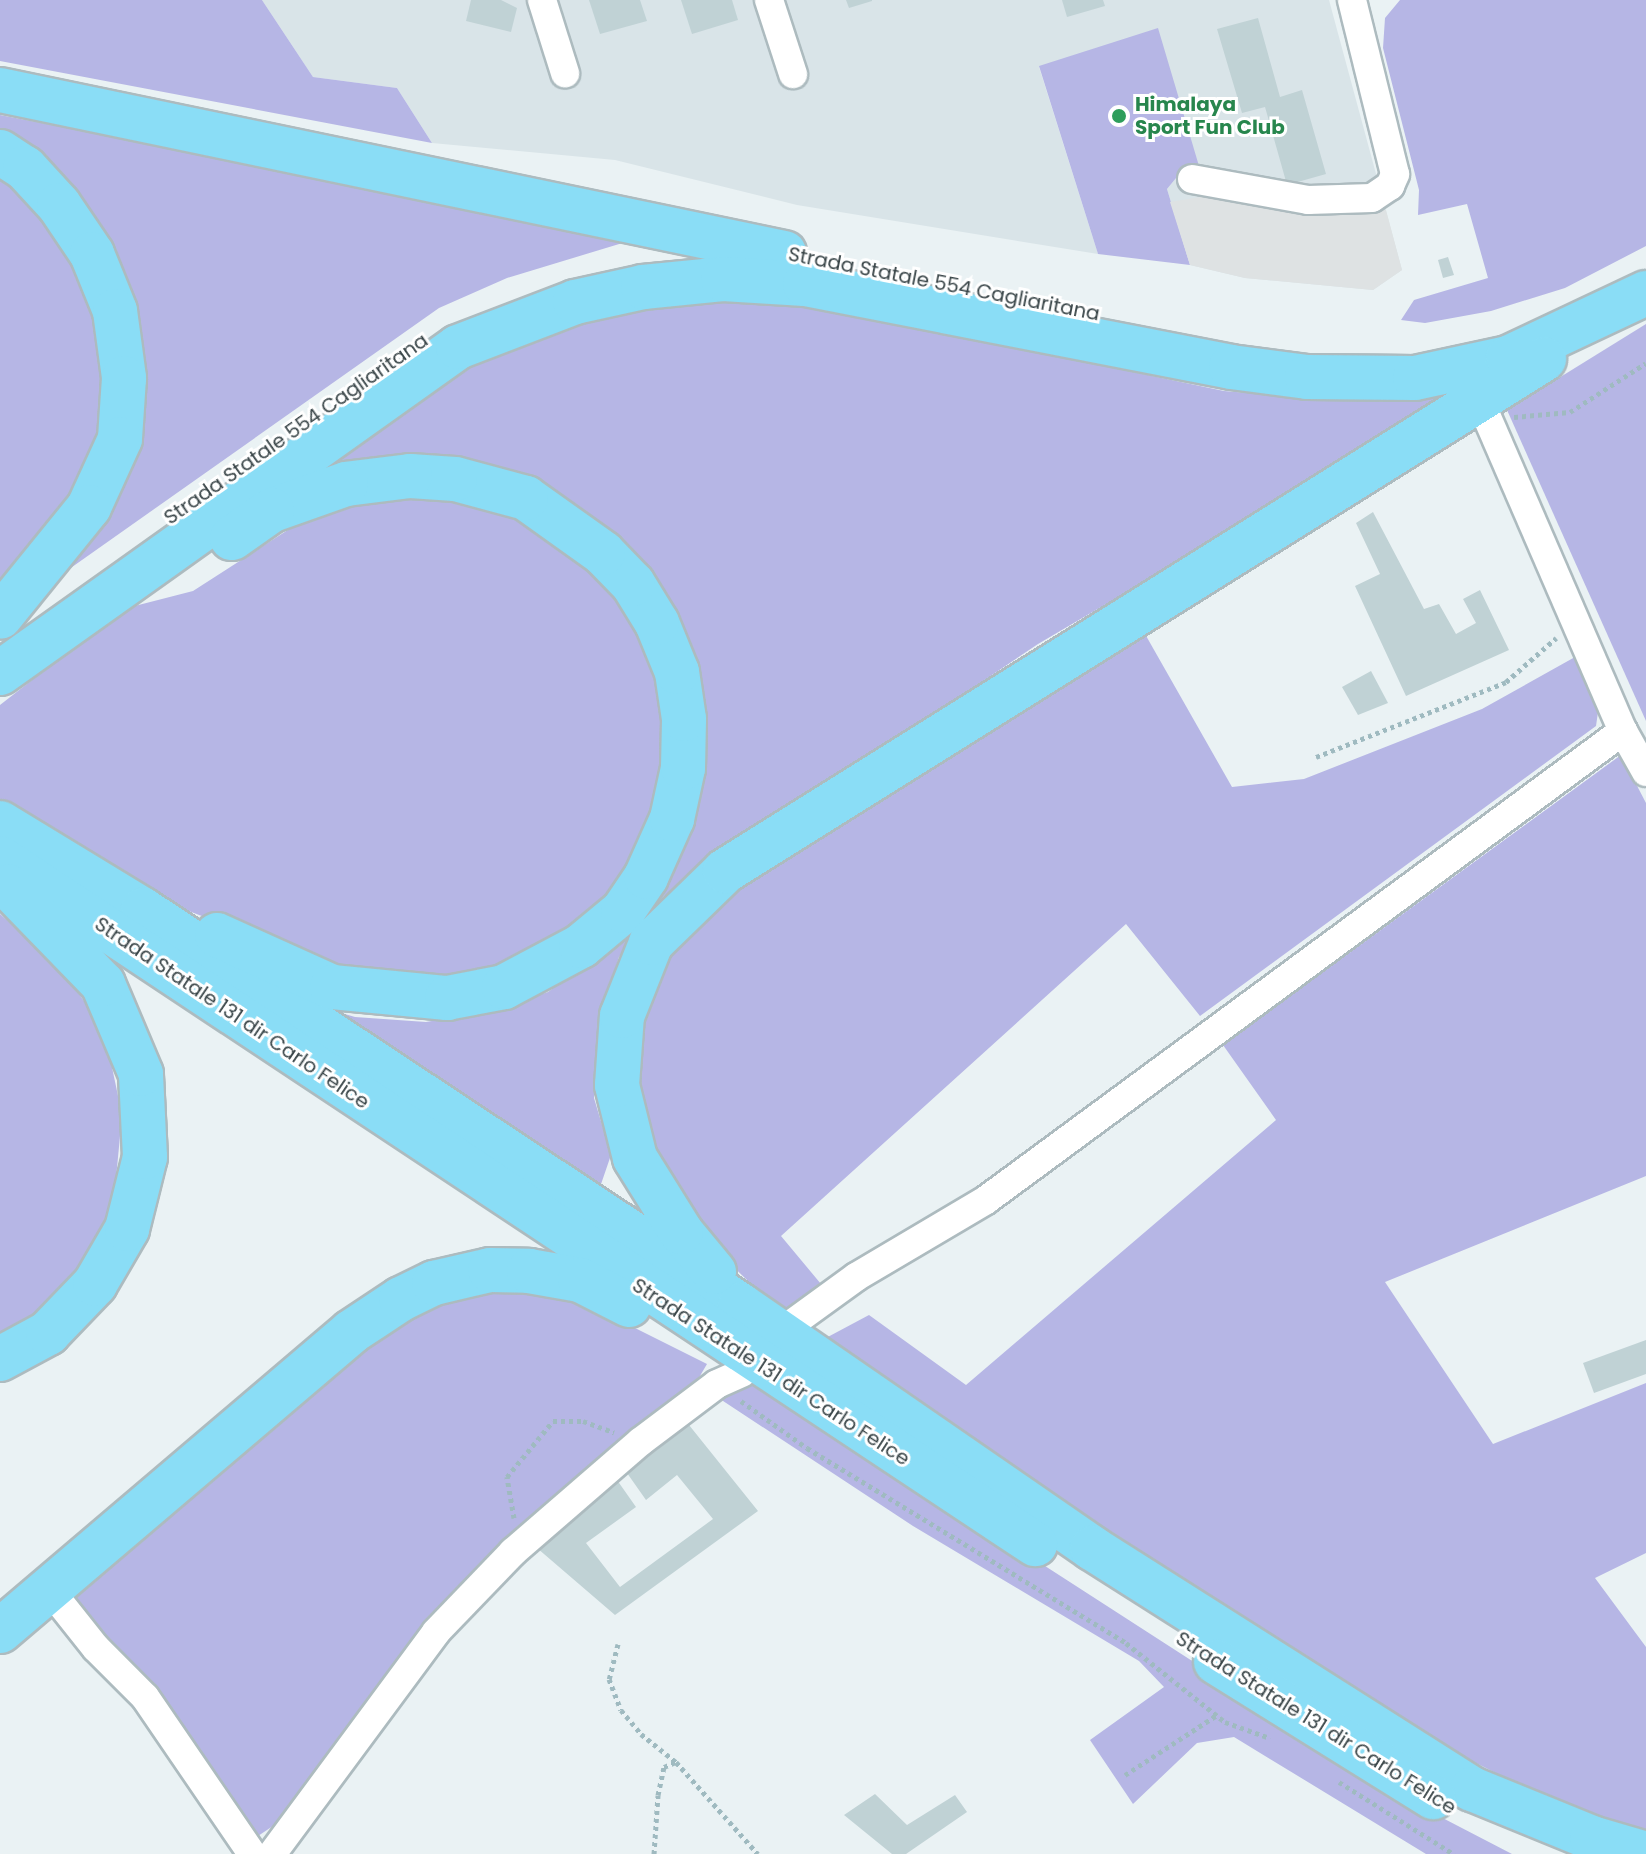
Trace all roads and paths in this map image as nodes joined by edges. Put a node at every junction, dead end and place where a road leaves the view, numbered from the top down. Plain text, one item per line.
1 (542, 0) edge
2 (769, 0) edge
3 (1352, 0) edge
4 (1368, 0) edge
5 (1362, 36) junction
6 (565, 73) dead end
7 (793, 74) dead end
8 (0, 90) edge
9 (0, 152) edge
10 (1192, 179) dead end
11 (784, 253) junction
12 (1646, 264) edge
13 (1634, 300) edge
14 (1646, 363) edge
15 (1483, 407) junction
16 (126, 581) junction
17 (1574, 610) junction
18 (0, 617) edge
19 (0, 642) edge
20 (0, 673) edge
21 (1623, 731) junction
22 (1316, 757) dead end
23 (1646, 772) edge
24 (0, 823) edge
25 (0, 858) edge
26 (0, 879) edge
27 (143, 910) junction
28 (740, 1305) junction
29 (676, 1310) junction
30 (790, 1325) dead end
31 (0, 1359) edge
32 (730, 1378) joint
33 (632, 1449) junction
34 (526, 1541) junction
35 (49, 1589) junction
36 (0, 1631) edge
37 (618, 1644) dead end
38 (1217, 1715) junction
39 (1274, 1740) dead end
40 (676, 1762) junction
41 (1125, 1775) dead end
42 (1337, 1780) dead end
43 (252, 1854) edge
44 (272, 1854) edge
45 (654, 1854) edge
46 (758, 1854) edge
47 (1454, 1854) edge
48 (1560, 1854) edge
49 (1646, 1854) edge

1 - 6 street
2 - 7 street
3 - 5 street
4 - 5 street
5 - 10 street
8 - 11 highway
9 - 18 highway
11 - 12 highway, Strada Statale 554 Cagliaritana
11 - 19 highway, Strada Statale 554 Cagliaritana
13 - 15 highway
13 - 16 highway, Strada Statale 554 Cagliaritana
14 - 15 path
15 - 17 street
15 - 28 highway
16 - 20 highway, Strada Statale 554 Cagliaritana
16 - 27 highway
17 - 21 street
17 - 22 path
21 - 23 street
21 - 30 street
24 - 27 highway, Strada Statale 131 dir Carlo Felice
25 - 29 highway, Strada Statale 131 dir Carlo Felice
26 - 31 highway
27 - 28 highway, Strada Statale 131 dir Carlo Felice
28 - 49 highway, Strada Statale 131 dir Carlo Felice
29 - 35 highway
29 - 48 highway, Strada Statale 131 dir Carlo Felice
32 - 33 street
32 - 38 path
33 - 34 street
33 - 34 path
34 - 44 street
35 - 36 highway
35 - 43 street
37 - 40 path
38 - 39 path
38 - 41 path
40 - 45 path
40 - 46 path
42 - 47 path

